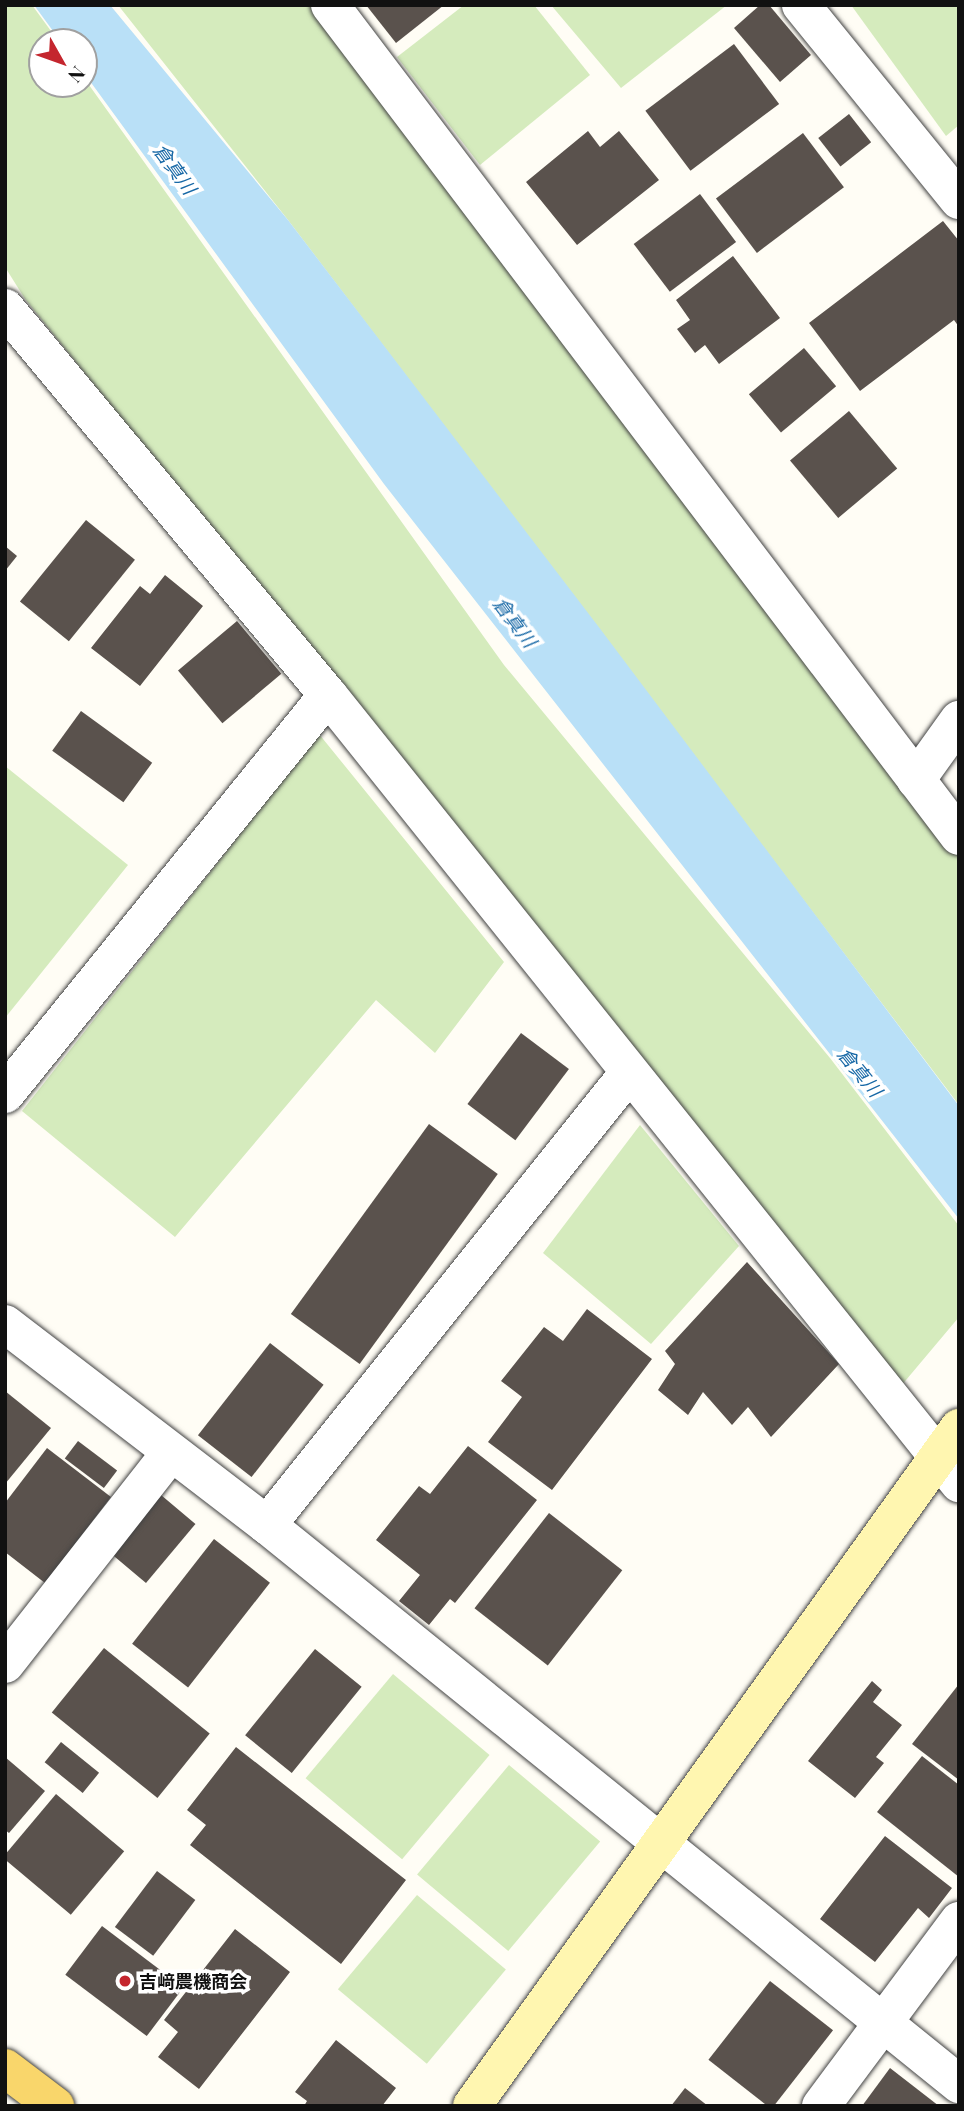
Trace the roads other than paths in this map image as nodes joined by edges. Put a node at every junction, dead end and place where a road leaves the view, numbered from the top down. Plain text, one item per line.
1 (330, 5) edge
2 (801, 5) edge
3 (956, 192) edge
4 (5, 308) edge
5 (328, 695) junction
6 (959, 720) edge
7 (916, 780) junction
8 (959, 836) edge
9 (628, 1074) junction
10 (5, 1094) edge
11 (5, 1324) edge
12 (171, 1452) junction
13 (951, 1456) edge
14 (267, 1525) junction
15 (5, 1664) edge
16 (660, 1849) junction
17 (959, 1921) edge
18 (883, 2024) junction
19 (5, 2068) edge
20 (959, 2084) edge
21 (55, 2106) edge
22 (472, 2106) edge
23 (821, 2106) edge

1 - 7 street
2 - 3 street
4 - 5 street
5 - 9 street
5 - 10 street
6 - 7 street
7 - 8 street
9 - 13 street
9 - 14 street
11 - 12 street
12 - 14 street
12 - 15 street
13 - 16 street
14 - 16 street
16 - 18 street
16 - 22 street
17 - 18 street
18 - 20 street
18 - 23 street
19 - 21 main road

